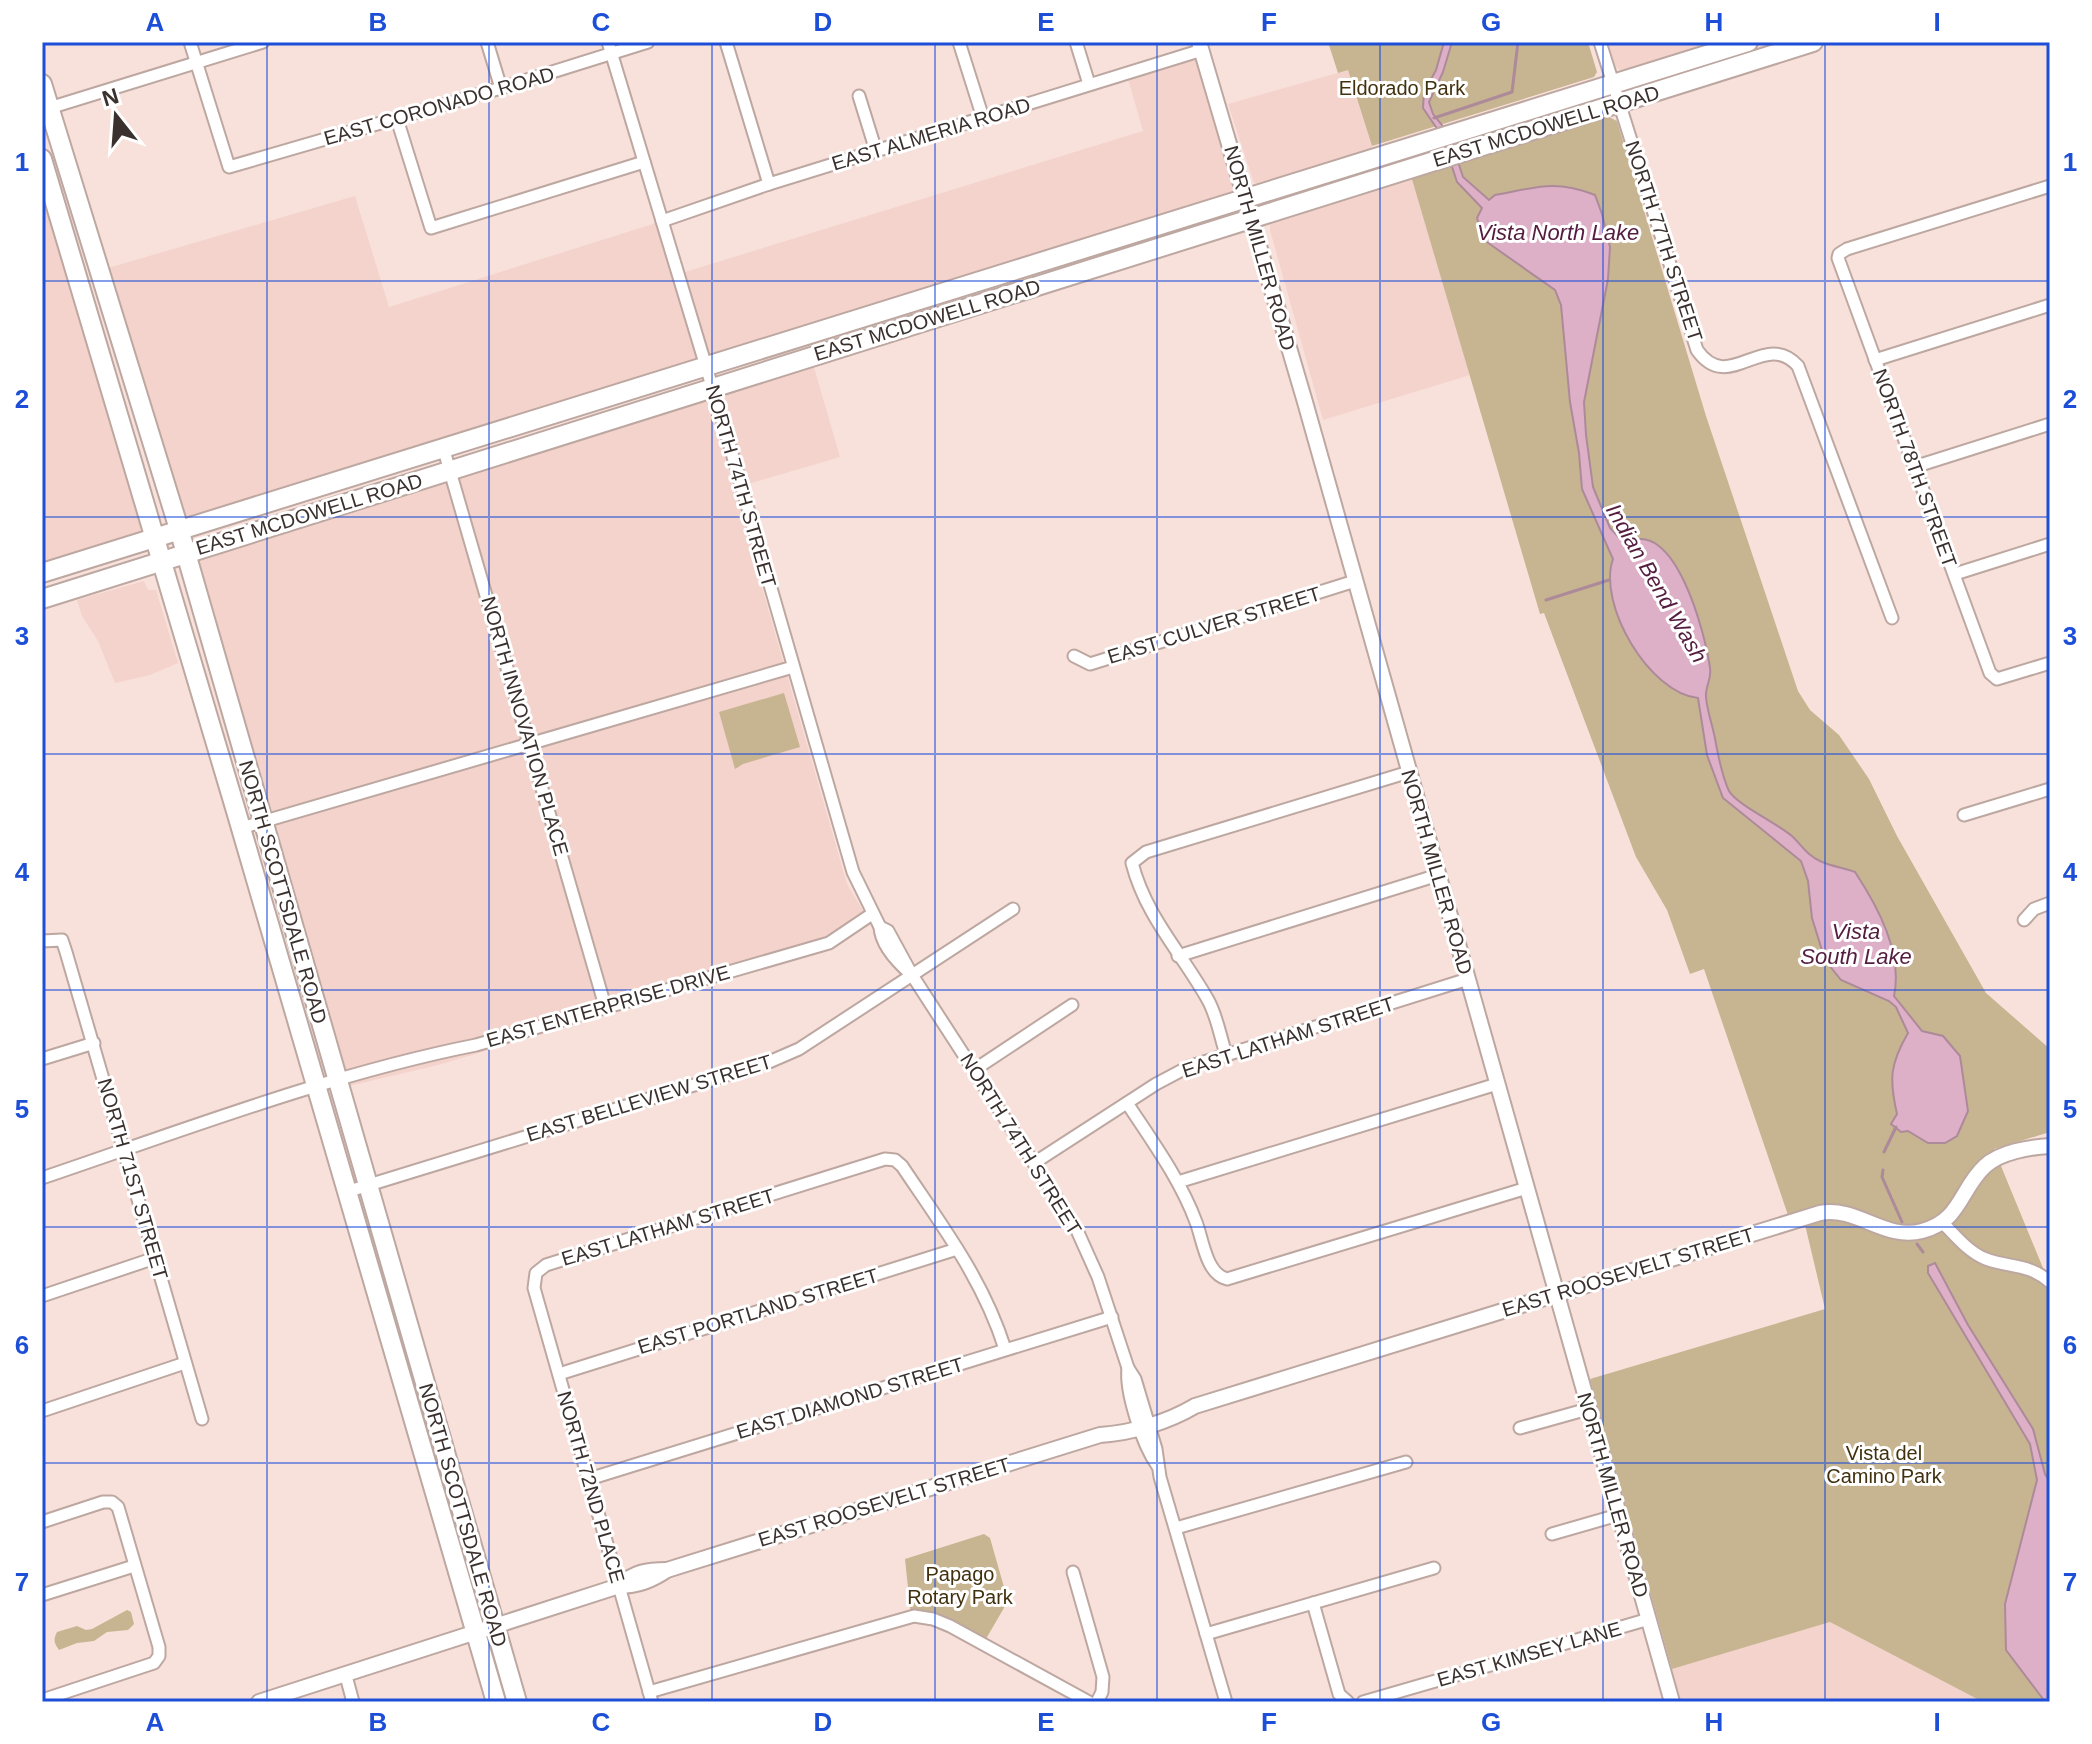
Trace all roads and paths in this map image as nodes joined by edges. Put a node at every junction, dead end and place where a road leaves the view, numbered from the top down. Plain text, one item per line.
1 (190, 42) edge
2 (263, 42) edge
3 (487, 42) edge
4 (648, 42) edge
5 (726, 42) edge
6 (959, 42) edge
7 (1076, 42) edge
8 (1600, 42) edge
9 (1748, 42) edge
10 (1813, 42) edge
11 (1200, 46) edge
12 (610, 48) edge
13 (197, 62) junction
14 (42, 84) edge
15 (1089, 84) junction
16 (1613, 84) junction
17 (501, 88) junction
18 (859, 96) dead end
19 (1619, 103) junction
20 (46, 110) edge
21 (983, 118) junction
22 (397, 119) junction
23 (876, 151) junction
24 (42, 159) edge
25 (644, 162) junction
26 (769, 184) junction
27 (2050, 186) edge
28 (1246, 198) junction
29 (1252, 218) junction
30 (662, 221) junction
31 (2050, 305) edge
32 (1875, 360) junction
33 (705, 366) junction
34 (712, 388) junction
35 (2050, 424) edge
36 (443, 447) junction
37 (1914, 467) junction
38 (450, 470) junction
39 (179, 529) junction
40 (154, 537) junction
41 (2050, 544) edge
42 (185, 553) junction
43 (161, 561) junction
44 (42, 573) edge
45 (1955, 574) junction
46 (1355, 581) junction
47 (42, 599) edge
48 (1892, 618) dead end
49 (1074, 656) dead end
50 (2050, 663) edge
51 (793, 667) junction
52 (530, 744) junction
53 (1409, 772) junction
54 (2050, 789) edge
55 (1964, 815) dead end
56 (263, 822) junction
57 (241, 828) junction
58 (1438, 875) junction
59 (2050, 903) edge
60 (1013, 909) dead end
61 (872, 914) junction
62 (2024, 920) dead end
63 (42, 941) edge
64 (1178, 956) junction
65 (912, 975) junction
66 (1468, 979) junction
67 (1072, 1005) dead end
68 (605, 1006) junction
69 (94, 1043) junction
70 (1226, 1054) junction
71 (42, 1059) edge
72 (974, 1070) junction
73 (337, 1081) junction
74 (1497, 1084) junction
75 (316, 1087) junction
76 (1127, 1103) junction
77 (2050, 1136) edge
78 (2050, 1146) edge
79 (2033, 1147) junction
80 (124, 1150) junction
81 (1034, 1163) junction
82 (42, 1178) edge
83 (1178, 1182) junction
84 (367, 1185) junction
85 (1527, 1188) junction
86 (346, 1192) junction
87 (1942, 1222) junction
88 (957, 1249) junction
89 (155, 1258) junction
90 (536, 1273) joint
91 (2050, 1282) edge
92 (1555, 1295) junction
93 (42, 1296) edge
94 (1112, 1317) junction
95 (1005, 1349) junction
96 (185, 1363) junction
97 (559, 1374) junction
98 (1588, 1409) junction
99 (42, 1411) edge
100 (202, 1419) dead end
101 (1143, 1422) junction
102 (1520, 1428) dead end
103 (1406, 1462) dead end
104 (589, 1479) junction
105 (1618, 1515) junction
106 (42, 1522) edge
107 (1176, 1528) junction
108 (1552, 1534) dead end
109 (134, 1566) junction
110 (1434, 1568) dead end
111 (1073, 1572) dead end
112 (619, 1586) junction
113 (42, 1595) edge
114 (1313, 1603) junction
115 (1649, 1619) junction
116 (495, 1625) junction
117 (475, 1631) junction
118 (1206, 1634) junction
119 (346, 1676) junction
120 (651, 1697) edge
121 (42, 1700) edge
122 (259, 1702) edge
123 (353, 1702) edge
124 (496, 1702) edge
125 (517, 1702) edge
126 (1089, 1702) edge
127 (1097, 1702) edge
128 (1226, 1702) edge
129 (1347, 1702) edge
130 (1363, 1702) edge
131 (1672, 1702) edge

1 - 13 street
2 - 13 street
3 - 17 street
4 - 12 street, EAST CORONADO ROAD
5 - 26 street
6 - 21 street
7 - 15 street
8 - 16 street, NORTH 77TH STREET
9 - 16 main road, EAST MCDOWELL ROAD
10 - 19 main road, EAST MCDOWELL ROAD
11 - 15 street, EAST ALMERIA ROAD
11 - 28 street, NORTH MILLER ROAD
12 - 17 street, EAST CORONADO ROAD
12 - 25 street, NORTH 74TH STREET
13 - 20 street
13 - 22 street, EAST CORONADO ROAD
14 - 20 main road, NORTH SCOTTSDALE ROAD
15 - 21 street, EAST ALMERIA ROAD
16 - 19 street, NORTH 77TH STREET
16 - 28 main road, EAST MCDOWELL ROAD
17 - 22 street, EAST CORONADO ROAD
18 - 23 street
19 - 29 main road, EAST MCDOWELL ROAD
19 - 48 street, NORTH 77TH STREET
20 - 39 main road, NORTH SCOTTSDALE ROAD
21 - 23 street, EAST ALMERIA ROAD
22 - 25 street
23 - 26 street, EAST ALMERIA ROAD
24 - 40 main road, NORTH SCOTTSDALE ROAD
25 - 30 street, NORTH 74TH STREET
26 - 30 street, EAST ALMERIA ROAD
27 - 32 street, NORTH 78TH STREET
28 - 29 street, NORTH MILLER ROAD
28 - 33 main road, EAST MCDOWELL ROAD
29 - 34 main road, EAST MCDOWELL ROAD
29 - 46 street, NORTH MILLER ROAD
30 - 33 street, NORTH 74TH STREET
31 - 32 street
32 - 37 street, NORTH 78TH STREET
33 - 34 street, NORTH 74TH STREET
33 - 36 main road, EAST MCDOWELL ROAD
34 - 38 main road, EAST MCDOWELL ROAD
34 - 51 street, NORTH 74TH STREET
35 - 37 street
36 - 38 street, NORTH INNOVATION PLACE
36 - 39 main road, EAST MCDOWELL ROAD
37 - 45 street, NORTH 78TH STREET
38 - 42 main road, EAST MCDOWELL ROAD
38 - 52 street, NORTH INNOVATION PLACE
39 - 40 main road, EAST MCDOWELL ROAD
39 - 42 main road, NORTH SCOTTSDALE ROAD
40 - 43 main road, NORTH SCOTTSDALE ROAD
40 - 44 main road, EAST MCDOWELL ROAD
41 - 45 street
42 - 43 main road, EAST MCDOWELL ROAD
42 - 56 main road, NORTH SCOTTSDALE ROAD
43 - 47 main road, EAST MCDOWELL ROAD
43 - 57 main road, NORTH SCOTTSDALE ROAD
45 - 50 street, NORTH 78TH STREET
46 - 49 street, EAST CULVER STREET
46 - 53 street, NORTH MILLER ROAD
51 - 52 street
51 - 61 street, NORTH 74TH STREET
52 - 56 street
52 - 68 street, NORTH INNOVATION PLACE
53 - 58 street, NORTH MILLER ROAD
53 - 64 street
54 - 55 street
56 - 57 street
56 - 73 main road, NORTH SCOTTSDALE ROAD
57 - 75 main road, NORTH SCOTTSDALE ROAD
58 - 64 street
58 - 66 street, NORTH MILLER ROAD
59 - 62 street
60 - 65 street, EAST BELLEVIEW STREET
61 - 65 street, NORTH 74TH STREET
61 - 68 street, EAST ENTERPRISE DRIVE
63 - 69 street, NORTH 71ST STREET
64 - 70 street
65 - 72 street, NORTH 74TH STREET
65 - 84 street, EAST BELLEVIEW STREET
66 - 70 street, EAST LATHAM STREET
66 - 74 street, NORTH MILLER ROAD
67 - 72 street
68 - 73 street, EAST ENTERPRISE DRIVE
69 - 71 street
69 - 80 street, NORTH 71ST STREET
70 - 76 street, EAST LATHAM STREET
72 - 81 street, NORTH 74TH STREET
73 - 75 street
73 - 84 main road, NORTH SCOTTSDALE ROAD
74 - 83 street
74 - 85 street, NORTH MILLER ROAD
75 - 80 street
75 - 86 main road, NORTH SCOTTSDALE ROAD
76 - 81 street, EAST LATHAM STREET
76 - 83 street
77 - 79 street
78 - 79 street
79 - 87 street
80 - 82 street
80 - 89 street, NORTH 71ST STREET
81 - 94 street, NORTH 74TH STREET
83 - 85 street
84 - 86 street, EAST BELLEVIEW STREET
84 - 116 main road, NORTH SCOTTSDALE ROAD
85 - 92 street, NORTH MILLER ROAD
86 - 117 main road, NORTH SCOTTSDALE ROAD
87 - 91 street
87 - 92 street, EAST ROOSEVELT STREET
88 - 90 street, EAST LATHAM STREET
88 - 95 street
88 - 97 street, EAST PORTLAND STREET
89 - 93 street
89 - 96 street, NORTH 71ST STREET
90 - 97 street, NORTH 72ND PLACE
92 - 98 street, NORTH MILLER ROAD
92 - 101 street, EAST ROOSEVELT STREET
94 - 95 street, EAST DIAMOND STREET
94 - 101 street, NORTH 74TH STREET
95 - 104 street, EAST DIAMOND STREET
96 - 99 street
96 - 100 street, NORTH 71ST STREET
97 - 104 street, NORTH 72ND PLACE
98 - 102 street
98 - 105 street, NORTH MILLER ROAD
101 - 107 street, NORTH 74TH STREET
101 - 112 street, EAST ROOSEVELT STREET
103 - 107 street
104 - 112 street, NORTH 72ND PLACE
105 - 108 street
105 - 115 street, NORTH MILLER ROAD
106 - 109 street
107 - 118 street, NORTH 74TH STREET
109 - 113 street
109 - 121 street
110 - 114 street
111 - 127 street
112 - 116 street, EAST ROOSEVELT STREET
112 - 120 street, NORTH 72ND PLACE
114 - 118 street
114 - 129 street
115 - 130 street, EAST KIMSEY LANE
115 - 131 street, NORTH MILLER ROAD
116 - 117 street, EAST ROOSEVELT STREET
116 - 125 main road, NORTH SCOTTSDALE ROAD
117 - 119 street, EAST ROOSEVELT STREET
117 - 124 main road, NORTH SCOTTSDALE ROAD
118 - 128 street, NORTH 74TH STREET
119 - 122 street, EAST ROOSEVELT STREET
119 - 123 street
120 - 126 street

